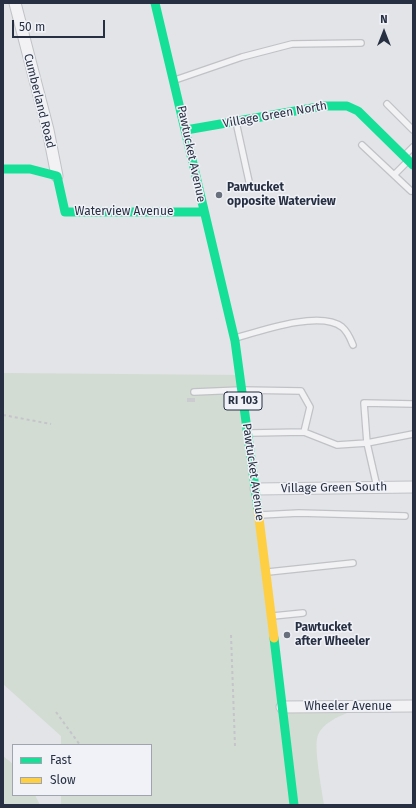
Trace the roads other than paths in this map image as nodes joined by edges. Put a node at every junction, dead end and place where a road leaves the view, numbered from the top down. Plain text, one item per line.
1 (15, 3) edge
2 (156, 3) edge
3 (361, 43) dead end
4 (174, 81) junction
5 (387, 104) dead end
6 (236, 121) junction
7 (186, 130) junction
8 (413, 130) edge
9 (362, 145) dead end
10 (413, 147) edge
11 (408, 161) edge
12 (3, 169) edge
13 (394, 175) junction
14 (57, 176) junction
15 (250, 186) dead end
16 (411, 191) dead end
17 (204, 212) junction
18 (234, 339) junction
19 (353, 345) dead end
20 (241, 390) junction
21 (194, 392) dead end
22 (413, 404) edge
23 (304, 432) junction
24 (248, 433) junction
25 (413, 434) edge
26 (367, 443) junction
27 (377, 487) junction
28 (413, 487) edge
29 (256, 489) junction
30 (259, 515) junction
31 (405, 516) dead end
32 (353, 563) dead end
33 (266, 572) junction
34 (303, 613) dead end
35 (271, 616) junction
36 (413, 706) edge
37 (282, 707) junction
38 (294, 805) edge

1 - 14 street, Cumberland Road
2 - 4 main road, Pawtucket Avenue / RI 103
3 - 4 lane
4 - 7 main road, Pawtucket Avenue / RI 103
5 - 8 lane
6 - 7 main road, Village Green North
6 - 11 main road, Village Green North
6 - 15 lane
7 - 17 main road, Pawtucket Avenue / RI 103
9 - 13 lane
10 - 11 lane
11 - 13 lane
12 - 14 main road
13 - 16 lane
14 - 17 main road, Waterview Avenue
17 - 18 main road, Pawtucket Avenue / RI 103
18 - 19 lane
18 - 20 main road, Pawtucket Avenue / RI 103
20 - 21 lane
20 - 23 lane
20 - 24 main road, Pawtucket Avenue / RI 103
22 - 26 lane
23 - 24 lane
23 - 26 lane
24 - 29 main road, Pawtucket Avenue / RI 103
25 - 26 lane
26 - 27 lane
27 - 28 street, Village Green South
27 - 29 street, Village Green South
29 - 30 main road, Pawtucket Avenue / RI 103
30 - 31 lane
30 - 33 main road, Pawtucket Avenue / RI 103
32 - 33 lane
33 - 35 main road, Pawtucket Avenue / RI 103
34 - 35 lane
35 - 37 main road, Pawtucket Avenue / RI 103
36 - 37 street, Wheeler Avenue
37 - 38 main road, Pawtucket Avenue / RI 103

